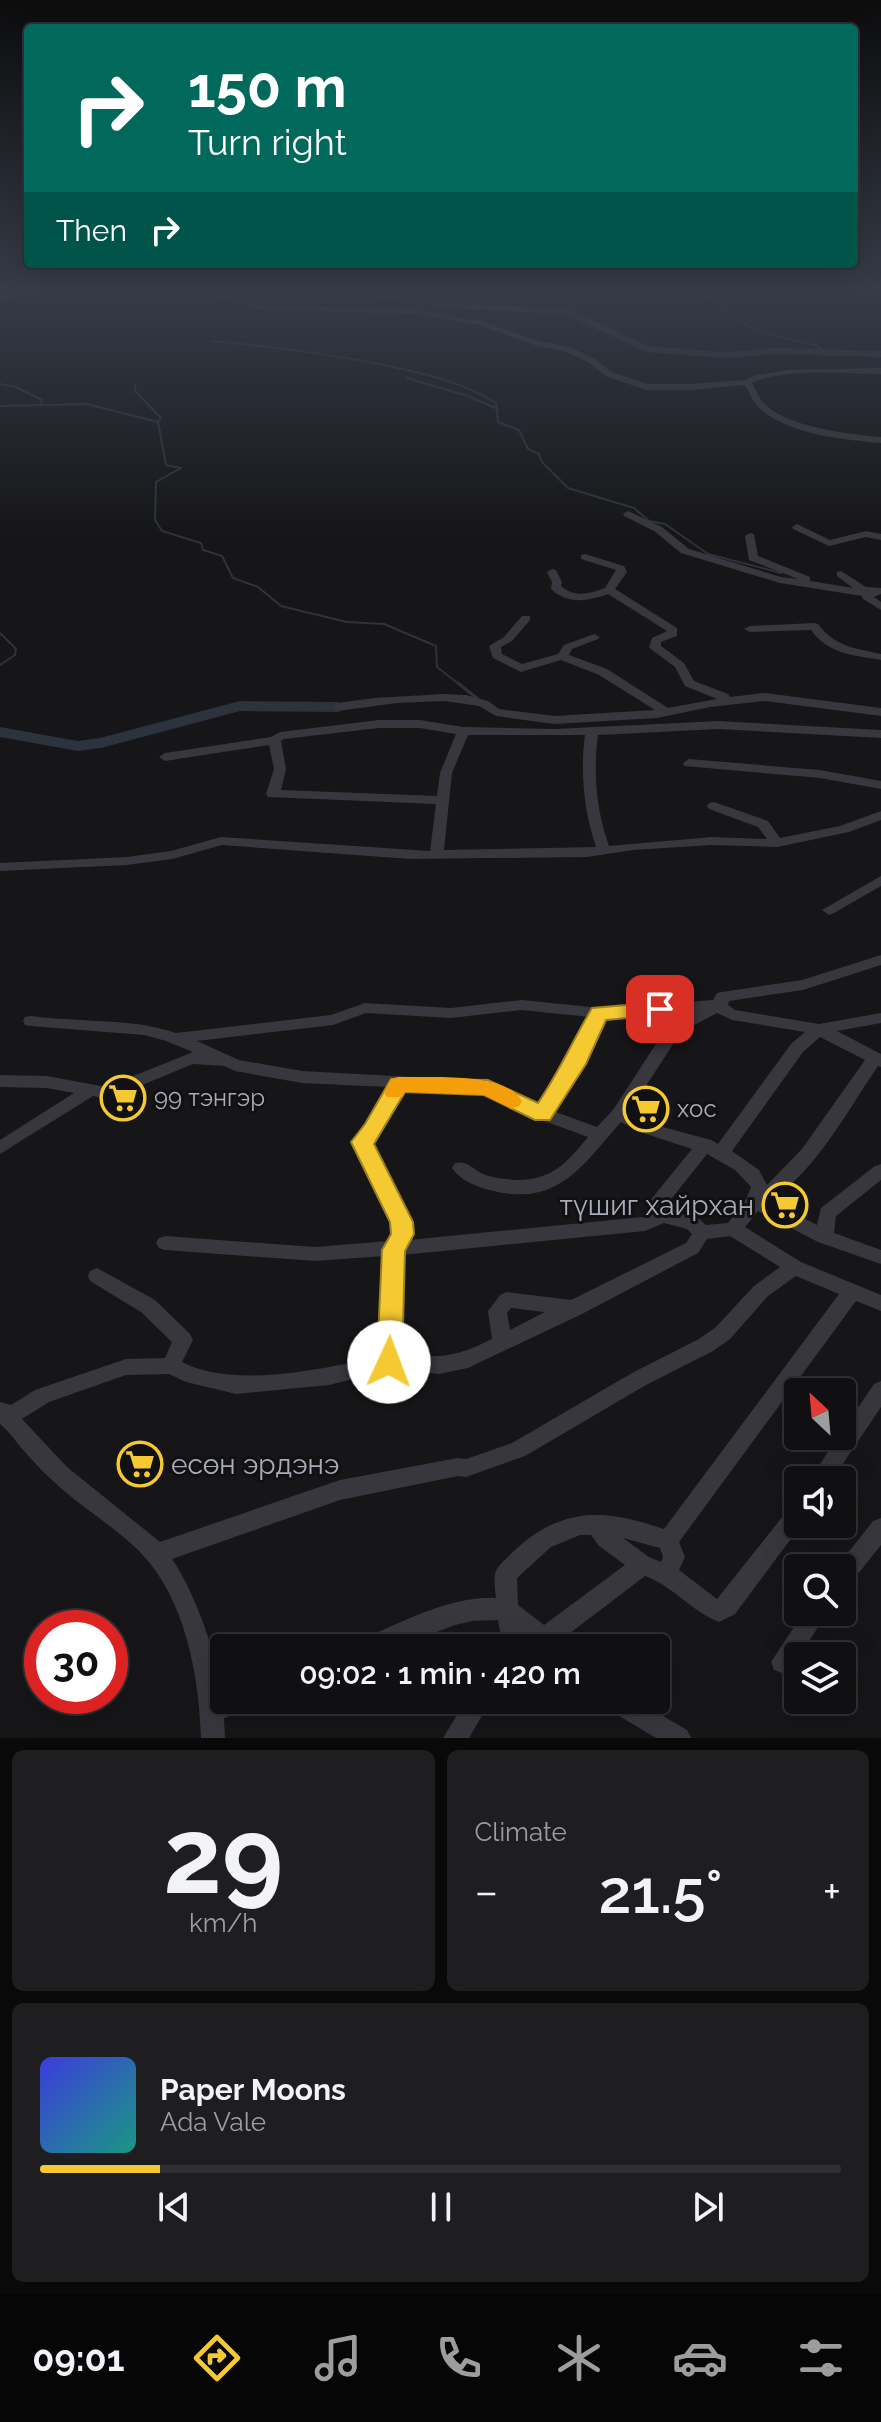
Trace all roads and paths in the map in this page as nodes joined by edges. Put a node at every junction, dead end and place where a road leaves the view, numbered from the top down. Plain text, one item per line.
1 (605, 371) edge
2 (877, 371) edge
3 (747, 382) junction
4 (881, 440) edge
5 (628, 514) dead end
6 (797, 527) dead end
7 (750, 536) dead end
8 (881, 537) edge
9 (585, 557) dead end
10 (552, 572) dead end
11 (841, 574) dead end
12 (850, 584) junction
13 (609, 590) junction
14 (875, 593) edge
15 (881, 607) edge
16 (526, 618) dead end
17 (750, 629) dead end
18 (594, 637) dead end
19 (562, 656) junction
20 (881, 657) edge
21 (736, 700) junction
22 (338, 707) dead end
23 (881, 712) edge
24 (666, 713) junction
25 (463, 731) junction
26 (592, 731) junction
27 (881, 734) edge
28 (275, 740) junction
29 (165, 757) dead end
30 (689, 763) dead end
31 (881, 785) edge
32 (442, 800) junction
33 (714, 806) dead end
34 (881, 815) edge
35 (777, 843) junction
36 (603, 849) junction
37 (437, 854) junction
38 (0, 867) edge
39 (881, 880) edge
40 (829, 910) dead end
41 (881, 960) edge
42 (720, 1005) junction
43 (600, 1013) junction
44 (881, 1018) edge
45 (31, 1021) dead end
46 (819, 1029) junction
47 (176, 1038) junction
48 (878, 1059) edge
49 (227, 1060) junction
50 (0, 1081) edge
51 (398, 1084) junction
52 (88, 1092) junction
53 (542, 1114) junction
54 (619, 1114) junction
55 (600, 1135) junction
56 (0, 1148) edge
57 (713, 1149) junction
58 (461, 1168) dead end
59 (881, 1171) edge
60 (755, 1201) junction
61 (663, 1216) junction
62 (733, 1229) junction
63 (702, 1233) junction
64 (824, 1237) junction
65 (165, 1243) dead end
66 (394, 1246) junction
67 (881, 1257) edge
68 (794, 1267) junction
69 (97, 1276) dead end
70 (852, 1291) junction
71 (881, 1303) edge
72 (575, 1308) junction
73 (502, 1342) junction
74 (389, 1362) junction
75 (171, 1366) junction
76 (881, 1390) edge
77 (3, 1413) edge
78 (829, 1466) edge
79 (595, 1524) junction
80 (881, 1528) edge
81 (784, 1531) edge
82 (668, 1540) junction
83 (156, 1554) junction
84 (856, 1559) edge
85 (642, 1565) junction
86 (667, 1574) junction
87 (507, 1611) junction
88 (807, 1626) edge
89 (404, 1634) edge
90 (511, 1634) edge
91 (536, 1634) edge
92 (560, 1634) edge
93 (782, 1662) dead end
94 (210, 1691) edge
95 (214, 1714) edge
96 (470, 1714) edge
97 (638, 1714) edge
98 (213, 1738) edge
99 (455, 1738) edge
100 (679, 1738) edge

1 - 3 street
2 - 3 street
3 - 4 street
5 - 14 street
6 - 8 street
7 - 12 street
9 - 13 street
10 - 13 street
11 - 12 street
12 - 14 street
13 - 21 street
14 - 15 street
16 - 19 street
17 - 20 street
18 - 19 street
19 - 24 street
21 - 23 street
21 - 24 street
22 - 24 street
25 - 26 street
25 - 28 street
25 - 32 street
26 - 27 street
26 - 36 street
28 - 29 street
28 - 32 street
30 - 31 street
32 - 37 street
33 - 35 street
34 - 35 street
35 - 36 street
36 - 37 street
37 - 38 street
39 - 40 street
41 - 42 street
42 - 43 street
42 - 46 street
42 - 54 street
43 - 47 street
43 - 53 street
44 - 46 street
45 - 47 street
46 - 48 street
46 - 57 street
47 - 49 street
48 - 60 street
49 - 51 street
49 - 52 street
50 - 52 street
51 - 53 street
51 - 66 street
52 - 56 street
53 - 55 street
54 - 55 street
54 - 57 street
55 - 58 street
57 - 60 street
57 - 61 street
59 - 64 street
60 - 62 street
60 - 64 street
61 - 63 street
61 - 66 street
62 - 63 street
62 - 68 street
63 - 72 street
64 - 67 street
65 - 66 street
66 - 74 street
68 - 70 street
68 - 83 street
69 - 75 street
70 - 71 street
70 - 82 street
72 - 73 street
72 - 73 street
73 - 74 street
74 - 75 street
75 - 77 street
76 - 78 street
77 - 83 street
79 - 82 street
79 - 85 street
79 - 87 street
80 - 84 street
81 - 86 street
82 - 86 street
83 - 94 street
85 - 86 street
85 - 92 street
87 - 89 street
87 - 90 street
87 - 91 street
88 - 93 street
95 - 98 street
96 - 99 street
97 - 100 street

